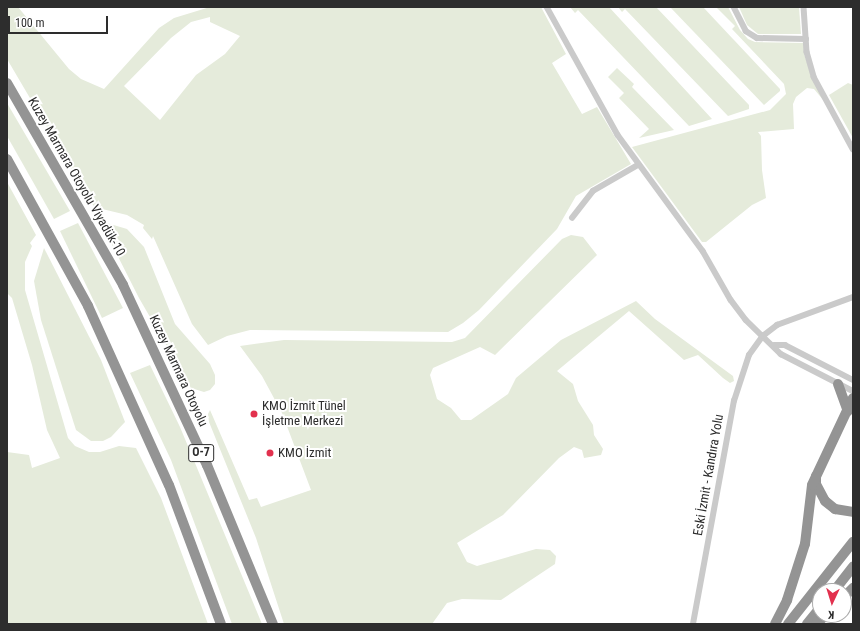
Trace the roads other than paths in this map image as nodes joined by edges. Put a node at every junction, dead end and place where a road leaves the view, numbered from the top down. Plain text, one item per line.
1 (547, 7) edge
2 (734, 7) edge
3 (804, 7) edge
4 (806, 39) junction
5 (7, 82) edge
6 (853, 149) edge
7 (7, 159) edge
8 (638, 165) junction
9 (572, 218) dead end
10 (123, 285) joint
11 (853, 297) edge
12 (763, 336) junction
13 (774, 345) junction
14 (853, 380) edge
15 (838, 384) junction
16 (853, 391) edge
17 (853, 398) edge
18 (850, 409) edge
19 (816, 474) junction
20 (853, 512) edge
21 (853, 542) edge
22 (853, 567) edge
23 (840, 583) edge
24 (220, 624) edge
25 (273, 624) edge
26 (693, 624) edge
27 (775, 624) edge
28 (788, 624) edge

1 - 8 street
2 - 4 street
3 - 4 street
4 - 6 street
5 - 10 highway, Kuzey Marmara Otoyolu Viyadük-10 / O-7
7 - 24 highway
8 - 9 street
8 - 12 street
10 - 25 highway, Kuzey Marmara Otoyolu / O-7
11 - 12 street, Eski İzmit - Kandıra Yolu
12 - 13 street
12 - 26 street, Eski İzmit - Kandıra Yolu
13 - 14 street
13 - 15 street
15 - 16 street
15 - 18 highway
17 - 18 highway
18 - 19 highway
19 - 20 highway
19 - 27 highway
21 - 28 highway
22 - 23 highway

